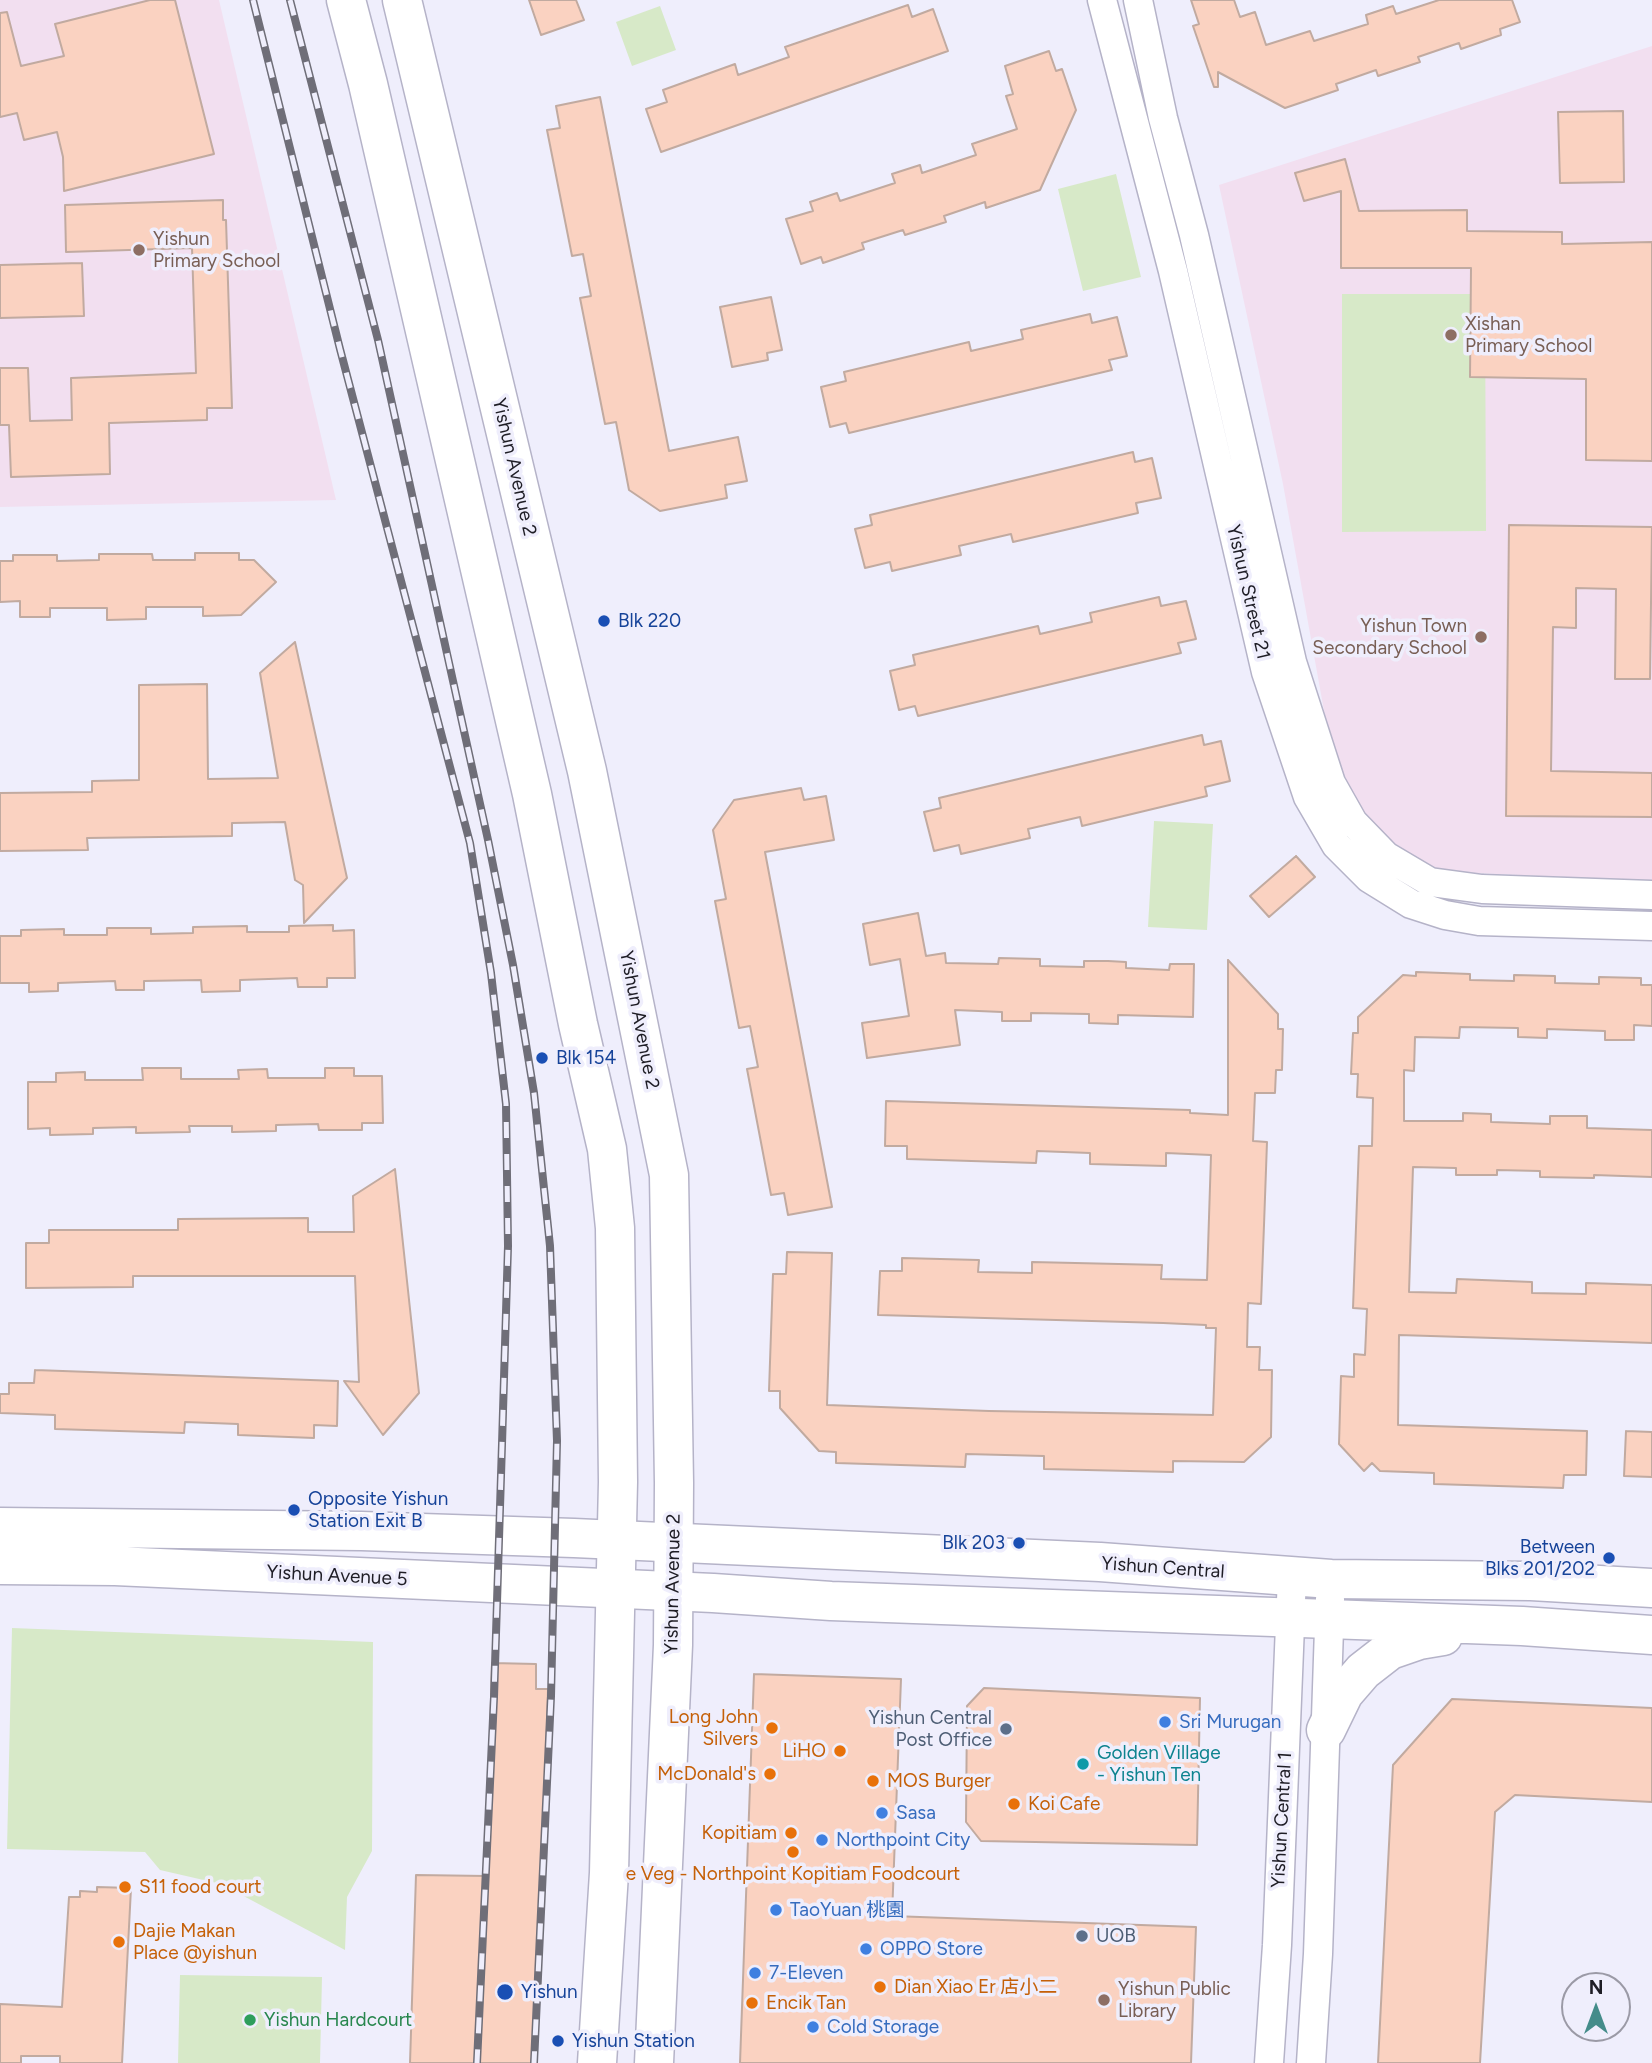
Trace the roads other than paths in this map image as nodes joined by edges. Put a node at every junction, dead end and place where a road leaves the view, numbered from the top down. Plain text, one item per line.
1 (346, 0) edge
2 (402, 0) edge
3 (1102, 0) edge
4 (1138, 0) edge
5 (1652, 895) edge
6 (1652, 926) edge
7 (646, 1058) junction
8 (607, 1149) junction
9 (0, 1527) edge
10 (617, 1541) junction
11 (674, 1543) junction
12 (0, 1565) edge
13 (1292, 1576) junction
14 (1331, 1579) junction
15 (617, 1588) junction
16 (1652, 1588) edge
17 (674, 1591) junction
18 (1291, 1618) junction
19 (1329, 1620) junction
20 (1522, 1626) junction
21 (1652, 1635) edge
22 (1326, 1730) junction
23 (597, 2063) edge
24 (654, 2063) edge
25 (1269, 2063) edge
26 (1311, 2063) edge

1 - 8 main road
2 - 7 main road, Yishun Avenue 2
3 - 6 street, Yishun Street 21
4 - 5 street, Yishun Street 21
7 - 8 main road
7 - 11 main road, Yishun Avenue 2
8 - 10 main road
9 - 10 main road
10 - 11 main road
10 - 15 main road
11 - 13 main road, Yishun Central
11 - 17 main road, Yishun Avenue 2
12 - 15 main road, Yishun Avenue 5
13 - 14 main road, Yishun Central
13 - 18 street, Yishun Central 1
14 - 16 main road, Yishun Central
14 - 19 street, Yishun Central 1
15 - 17 main road, Yishun Avenue 5
15 - 23 main road
17 - 18 main road
17 - 24 main road, Yishun Avenue 2
18 - 19 main road
18 - 25 street, Yishun Central 1
19 - 20 main road
19 - 22 street, Yishun Central 1
20 - 21 main road
20 - 22 main road
22 - 26 street, Yishun Central 1

